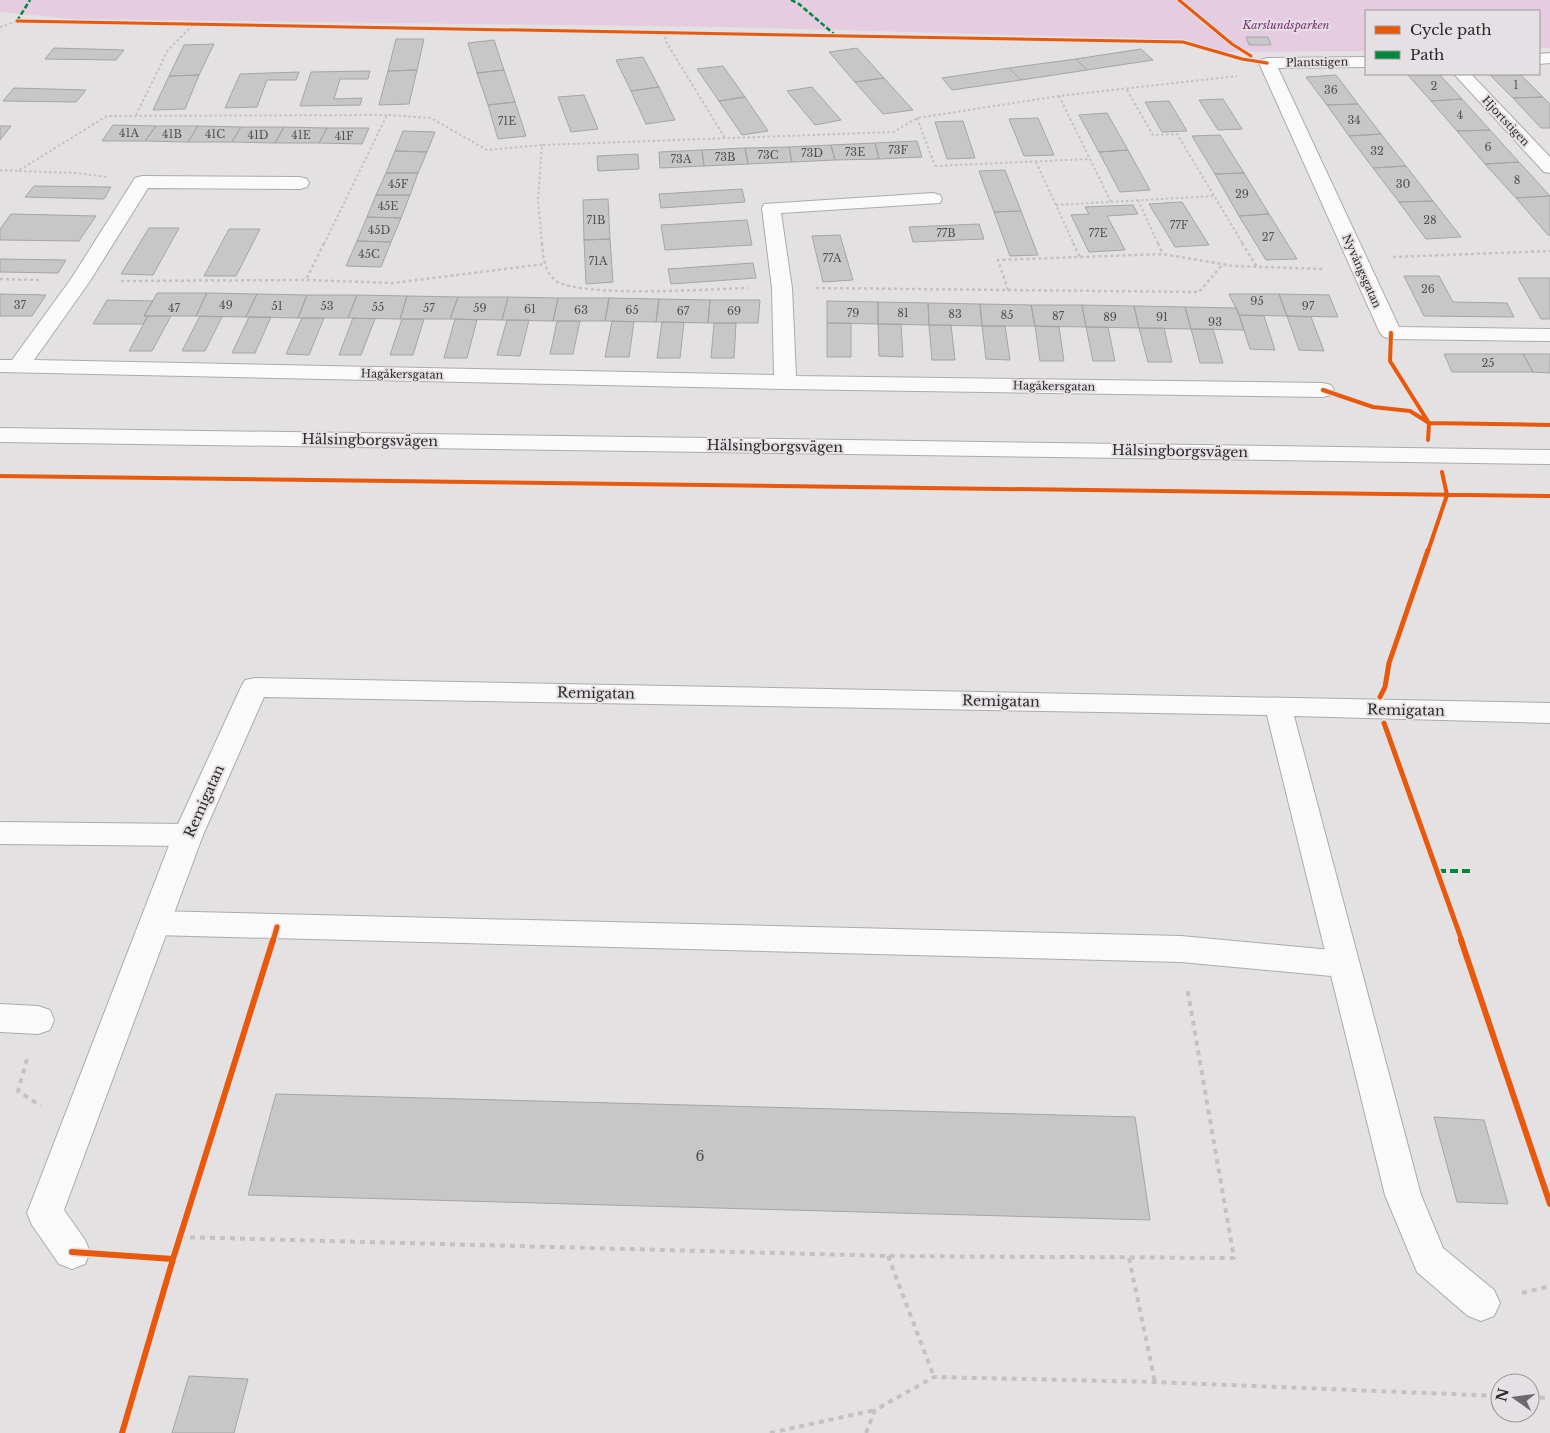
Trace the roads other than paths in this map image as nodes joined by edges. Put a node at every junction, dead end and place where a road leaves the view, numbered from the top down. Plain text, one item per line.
1 (1365, 62) edge
2 (1267, 63) joint
3 (1463, 75) edge
4 (1550, 168) edge
5 (300, 184) dead end
6 (933, 199) road end
7 (1550, 335) edge
8 (9, 367) edge
9 (785, 382) junction
10 (1323, 390) dead end
11 (0, 435) edge
12 (1550, 457) edge
13 (1278, 706) junction
14 (1550, 713) edge
15 (0, 833) edge
16 (188, 835) junction
17 (155, 923) junction
18 (1342, 964) junction
19 (0, 1018) edge
20 (38, 1020) road end
21 (72, 1252) dead end
22 (1482, 1304) dead end

1 - 2 street, Plantstigen
2 - 7 street, Nyvångsgatan
3 - 4 street, Hjortstigen
5 - 8 street, Hagåkersgatan
6 - 9 street
8 - 9 street, Hagåkersgatan
9 - 10 street, Hagåkersgatan
11 - 12 street, Hälsingborgsvägen
13 - 14 street, Remigatan
13 - 16 street, Remigatan
13 - 18 street
15 - 16 street
16 - 17 street, Remigatan
17 - 18 street
17 - 21 street, Remigatan
18 - 22 street
19 - 20 street

